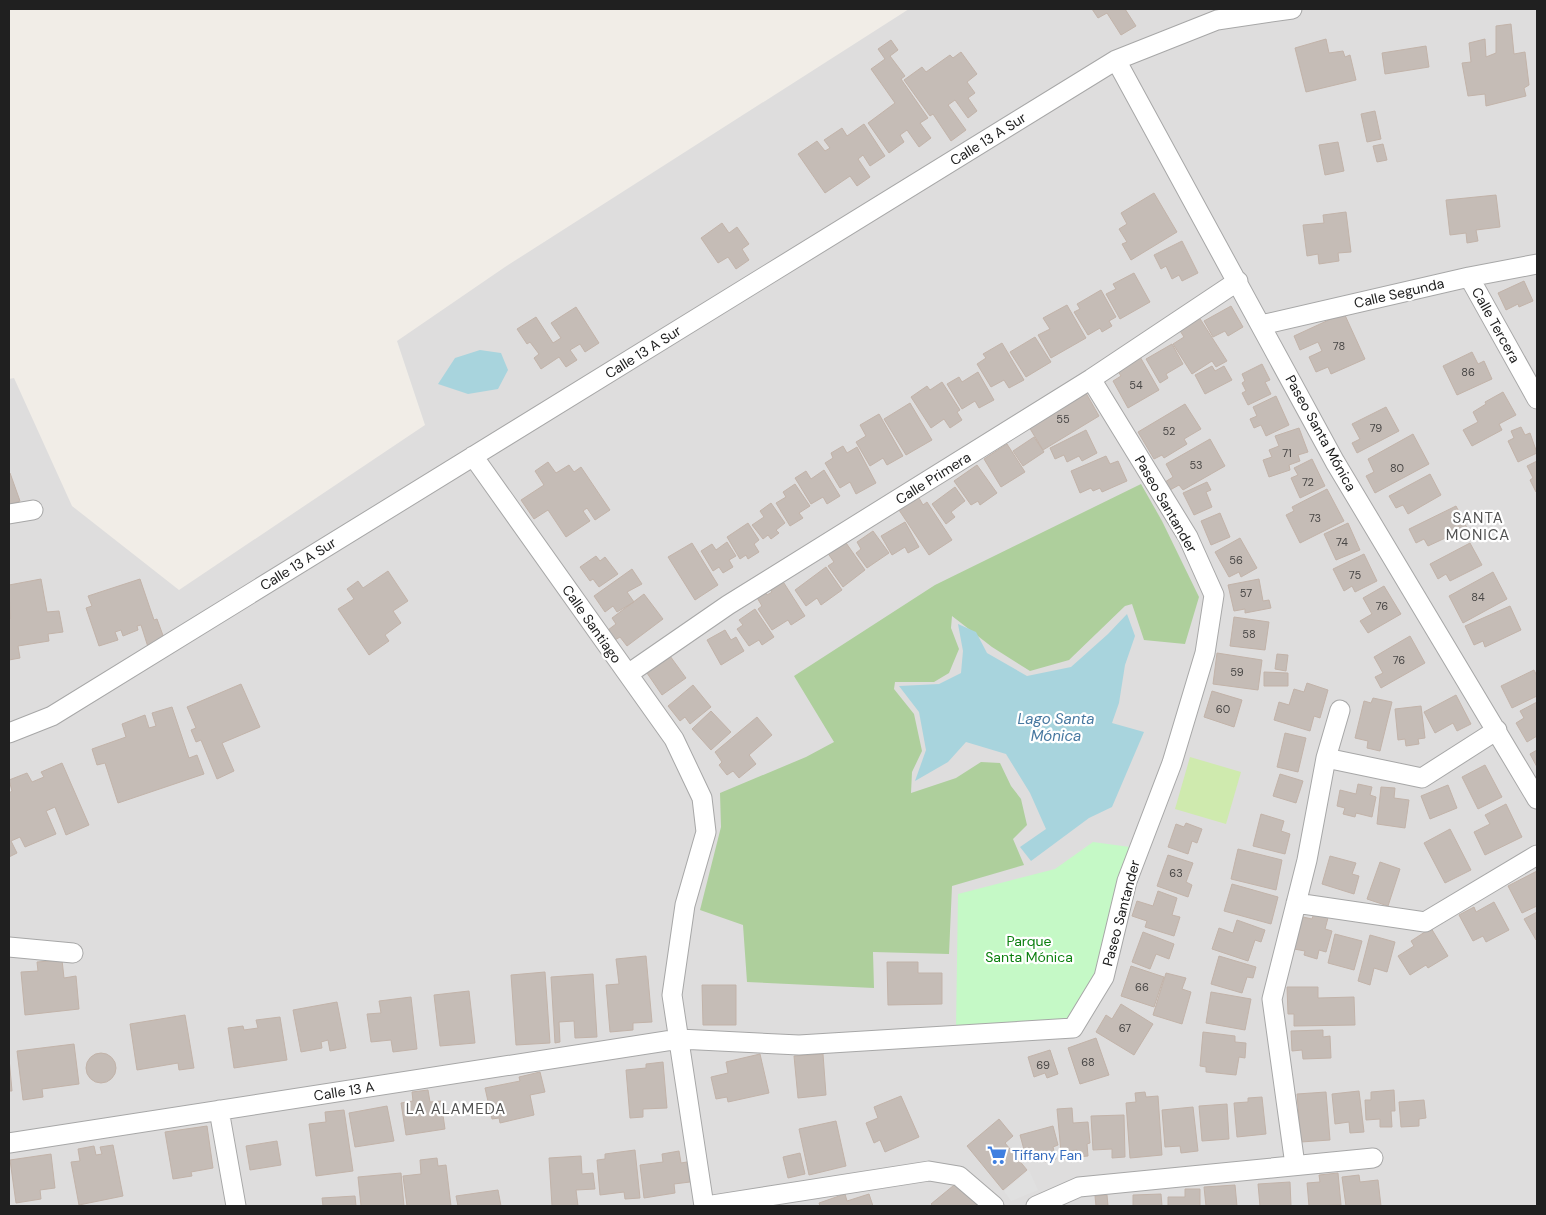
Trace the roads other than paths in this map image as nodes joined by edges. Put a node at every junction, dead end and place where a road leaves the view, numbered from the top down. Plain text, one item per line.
1 (1292, 9) edge
2 (1116, 60) junction
3 (1537, 264) edge
4 (1469, 277) junction
5 (1238, 281) junction
6 (1261, 325) junction
7 (1091, 379) junction
8 (1537, 399) edge
9 (473, 456) junction
10 (34, 510) dead end
11 (9, 514) edge
12 (628, 674) junction
13 (1340, 710) dead end
14 (1497, 730) junction
15 (9, 733) edge
16 (1326, 758) junction
17 (1537, 799) edge
18 (1537, 855) edge
19 (1296, 903) junction
20 (9, 948) edge
21 (73, 953) dead end
22 (679, 1039) junction
23 (219, 1110) junction
24 (9, 1143) edge
25 (1373, 1158) dead end
26 (1295, 1166) junction
27 (236, 1206) edge
28 (705, 1206) edge
29 (994, 1206) edge
30 (1036, 1206) edge

1 - 2 street, Calle 13 A Sur
2 - 5 street, Paseo Santa Mónica
2 - 9 street, Calle 13 A Sur
3 - 4 street, Calle Segunda
4 - 6 street, Calle Segunda
4 - 8 street, Calle Tercera
5 - 6 street, Paseo Santa Mónica
5 - 7 street, Calle Primera
6 - 14 street, Paseo Santa Mónica
7 - 12 street, Calle Primera
7 - 22 street, Paseo Santander
9 - 12 street, Calle Santiago
9 - 15 street, Calle 13 A Sur
10 - 11 street
12 - 22 street, Calle Santiago
13 - 16 street
14 - 16 street
14 - 17 street, Paseo Santa Mónica
16 - 19 street
18 - 19 street
19 - 26 street
20 - 21 street
22 - 23 street, Calle 13 A
22 - 28 street, Calle Santiago
23 - 24 street, Calle 13 A
23 - 27 street
25 - 26 street
26 - 30 street
28 - 29 street

